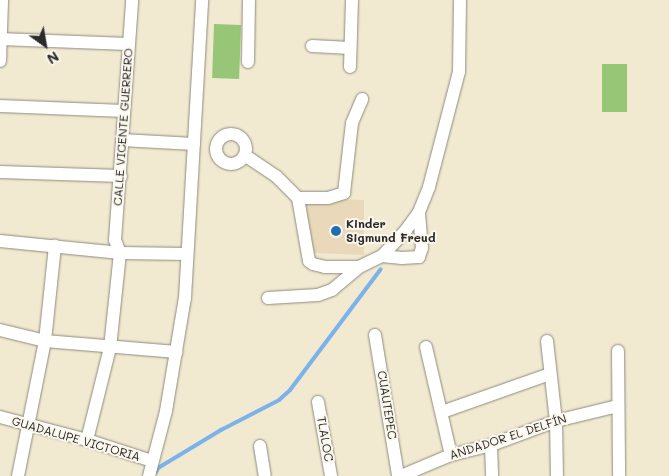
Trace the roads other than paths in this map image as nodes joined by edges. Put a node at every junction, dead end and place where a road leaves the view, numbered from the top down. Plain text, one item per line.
1 (2, 0) edge
2 (132, 0) edge
3 (202, 0) edge
4 (249, 0) edge
5 (352, 0) edge
6 (460, 0) edge
7 (0, 39) edge
8 (128, 44) junction
9 (312, 46) dead end
10 (350, 48) junction
11 (0, 61) edge
12 (248, 62) dead end
13 (350, 67) dead end
14 (362, 99) dead end
15 (0, 106) edge
16 (124, 112) junction
17 (122, 140) junction
18 (194, 144) junction
19 (246, 156) dead end
20 (0, 172) edge
21 (121, 176) junction
22 (298, 198) junction
23 (419, 212) junction
24 (0, 242) edge
25 (55, 246) junction
26 (120, 253) junction
27 (187, 254) junction
28 (382, 256) junction
29 (358, 267) junction
30 (268, 298) dead end
31 (0, 330) edge
32 (375, 335) dead end
33 (45, 340) junction
34 (547, 341) dead end
35 (426, 347) dead end
36 (110, 348) junction
37 (618, 351) dead end
38 (177, 352) junction
39 (550, 374) junction
40 (318, 402) dead end
41 (618, 406) junction
42 (442, 412) junction
43 (0, 416) edge
44 (556, 421) junction
45 (27, 424) junction
46 (87, 440) junction
47 (491, 445) junction
48 (260, 446) dead end
49 (451, 455) junction
50 (152, 461) junction
51 (18, 476) edge
52 (149, 476) edge
53 (265, 476) edge
54 (331, 476) edge
55 (398, 476) edge
56 (402, 476) edge
57 (492, 476) edge
58 (557, 476) edge
59 (619, 476) edge

1 - 7 street
2 - 8 street, CALLE VICENTE GUERRERO
3 - 18 street
4 - 12 street
5 - 10 street
6 - 23 street
7 - 8 street
7 - 11 street
8 - 16 street, CALLE VICENTE GUERRERO
9 - 10 street
10 - 13 street
14 - 22 street
15 - 16 street
16 - 17 street, CALLE VICENTE GUERRERO
17 - 18 street
17 - 21 street, CALLE VICENTE GUERRERO
18 - 27 street
19 - 22 street
20 - 21 street
21 - 26 street, CALLE VICENTE GUERRERO
22 - 29 street
23 - 28 street
23 - 28 street
24 - 25 street
25 - 26 street
25 - 33 street
26 - 27 street
26 - 36 street, CALLE VICENTE GUERRERO
27 - 38 street
28 - 29 street
29 - 30 street
31 - 33 street
32 - 55 street, CUAUTEPEC
33 - 36 street
33 - 45 street
34 - 39 street
35 - 42 street
36 - 38 street
36 - 46 street, CALLE VICENTE GUERRERO
37 - 41 street
38 - 50 street
39 - 42 street
39 - 44 street
40 - 54 street, TLALOC
41 - 44 street, ANDADOR EL DELFÍN
41 - 59 street
42 - 49 street
43 - 45 street, GUADALUPE VICTORIA
44 - 47 street, ANDADOR EL DELFÍN
44 - 58 street
45 - 46 street, GUADALUPE VICTORIA
45 - 51 street
46 - 50 street, GUADALUPE VICTORIA
47 - 49 street, ANDADOR EL DELFÍN
47 - 57 street
48 - 53 street
49 - 56 street, ANDADOR EL DELFÍN
50 - 52 street

